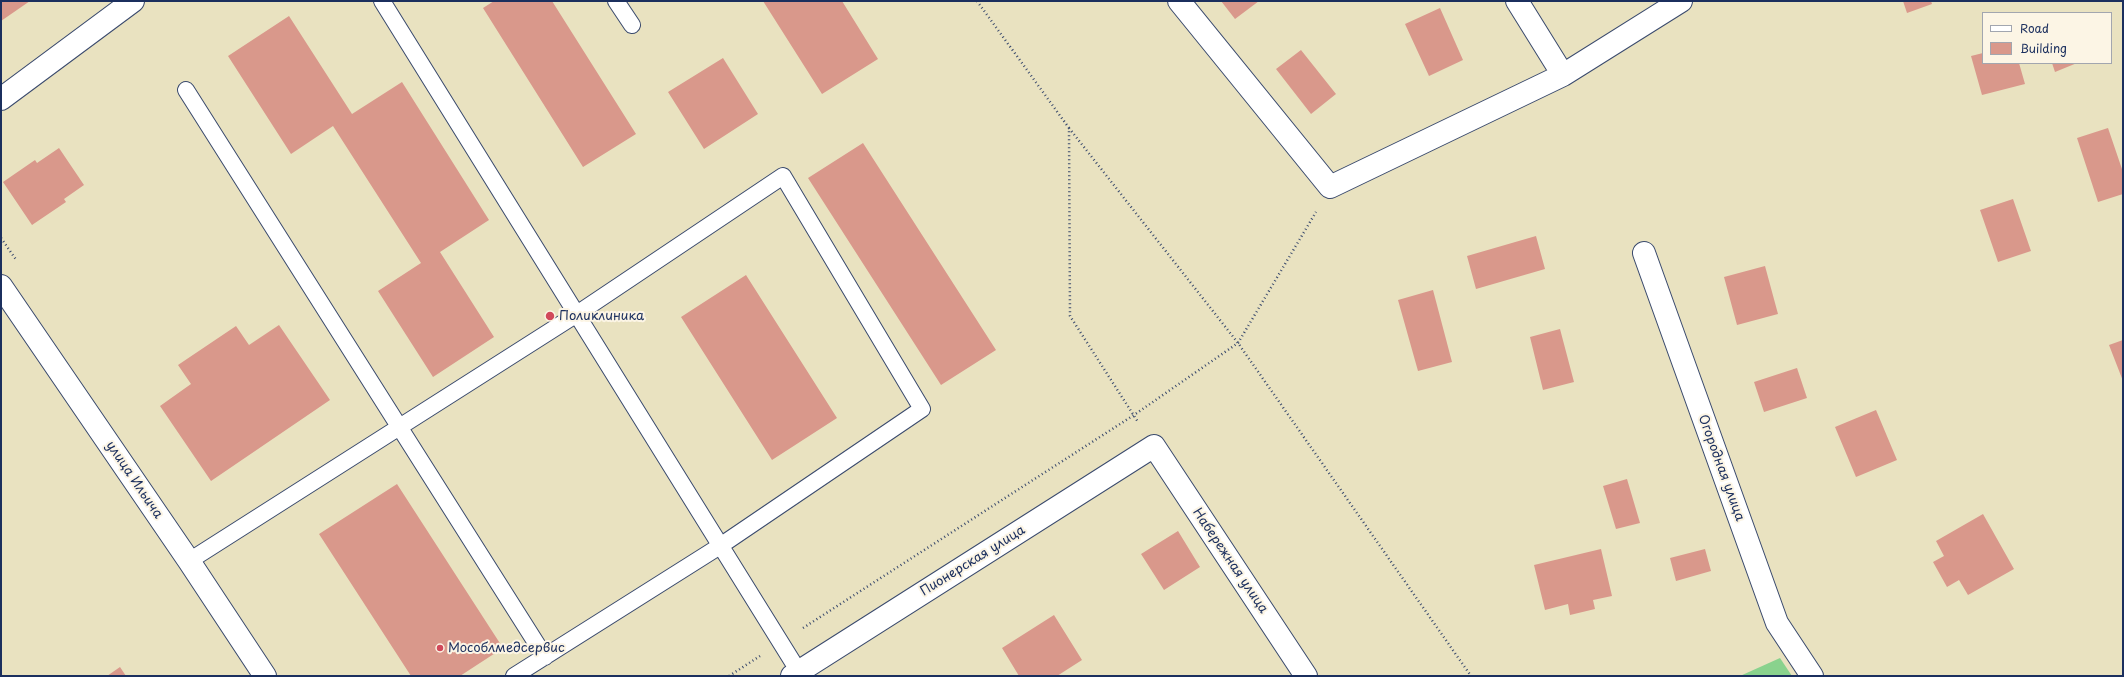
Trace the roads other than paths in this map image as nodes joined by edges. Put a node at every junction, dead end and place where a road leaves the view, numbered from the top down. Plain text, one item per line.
1 (134, 1) edge
2 (382, 1) edge
3 (616, 1) edge
4 (1179, 1) edge
5 (1517, 1) edge
6 (1681, 1) edge
7 (632, 25) dead end
8 (1563, 75) junction
9 (186, 90) dead end
10 (1, 98) edge
11 (1644, 253) dead end
12 (1, 286) edge
13 (577, 314) junction
14 (399, 427) junction
15 (1154, 446) joint
16 (720, 546) junction
17 (189, 561) junction
18 (545, 657) junction
19 (795, 674) edge
20 (265, 676) edge
21 (514, 676) edge
22 (1306, 676) edge
23 (1812, 676) edge

1 - 10 street
2 - 13 lane
3 - 7 lane
4 - 8 street
5 - 8 street
6 - 8 street
9 - 14 lane
11 - 23 street, Огородная улица
12 - 17 street, улица Ильича
13 - 14 lane
13 - 16 lane
13 - 16 lane
14 - 17 lane
14 - 18 lane
15 - 19 street, Пионерская улица
15 - 22 street, Набережная улица
16 - 18 lane
16 - 19 lane
17 - 20 street, улица Ильича
18 - 21 lane

